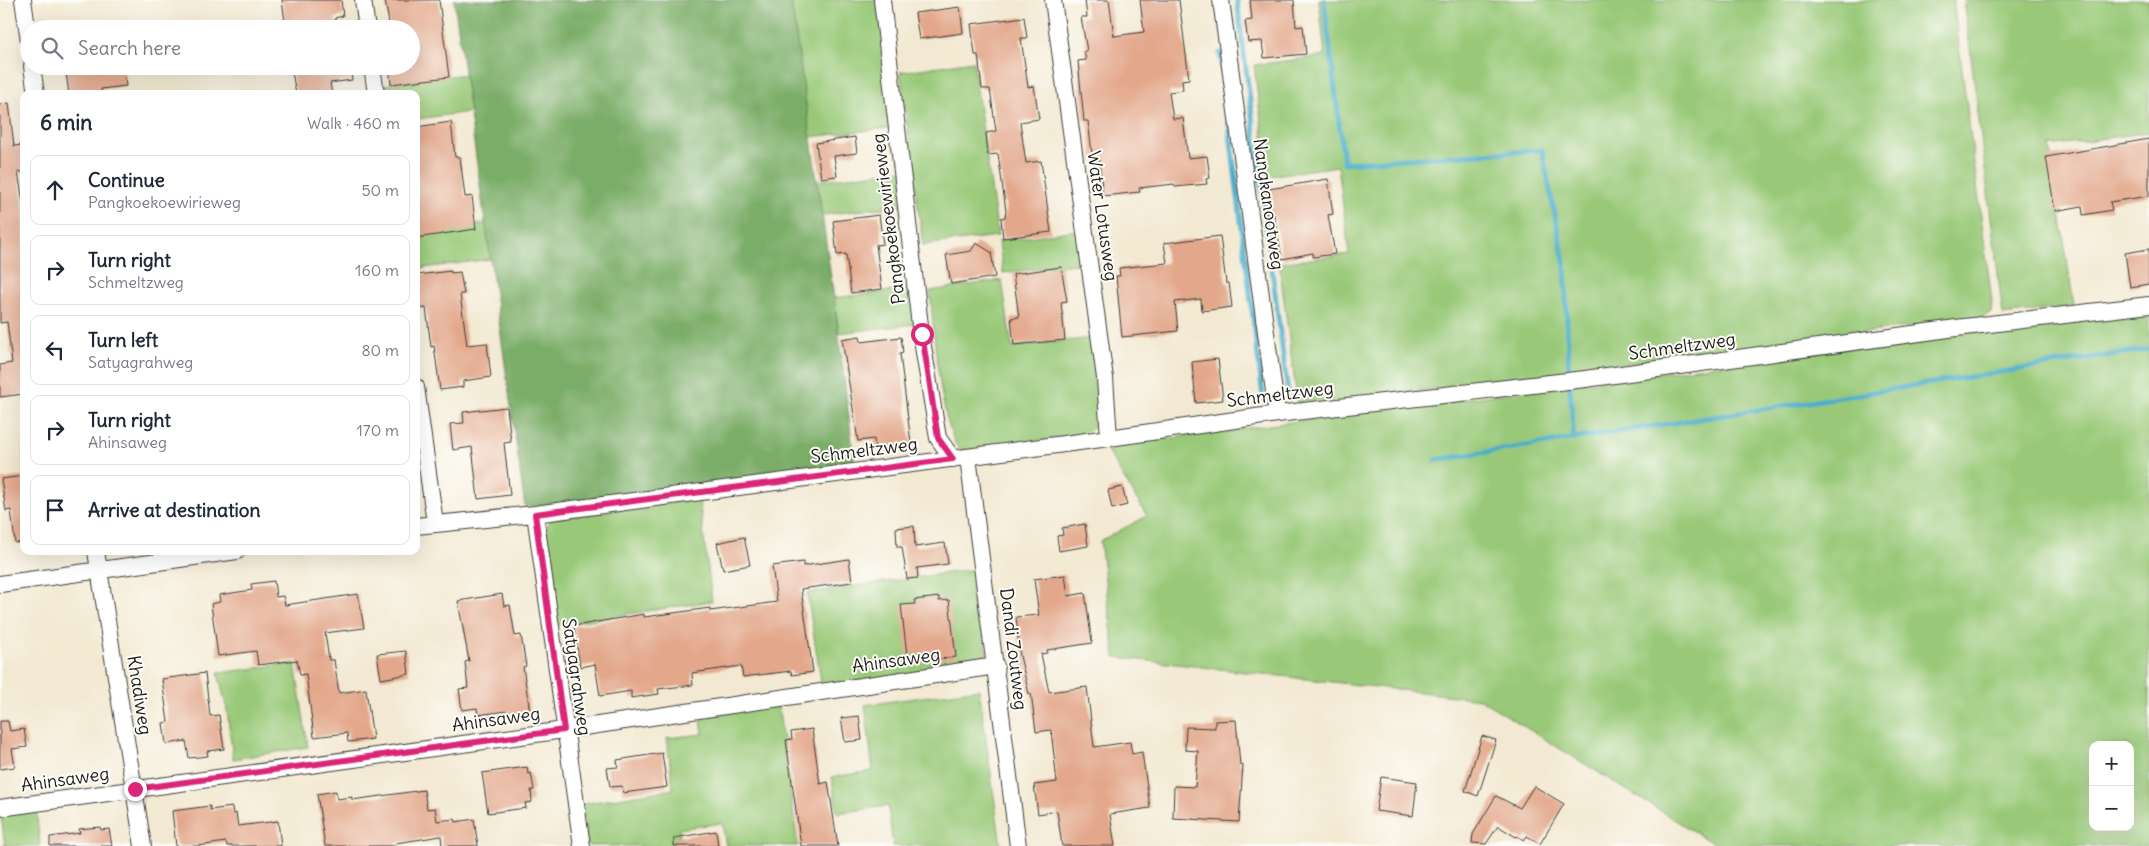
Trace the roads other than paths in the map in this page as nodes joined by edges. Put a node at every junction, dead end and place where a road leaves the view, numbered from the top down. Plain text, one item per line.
1 (23, 0) edge
2 (363, 0) edge
3 (882, 0) edge
4 (1053, 0) edge
5 (1221, 0) edge
6 (26, 20) edge
7 (366, 20) edge
8 (33, 75) edge
9 (373, 75) edge
10 (35, 90) edge
11 (375, 90) edge
12 (2149, 305) edge
13 (1277, 414) junction
14 (420, 416) edge
15 (1109, 438) junction
16 (960, 458) junction
17 (535, 514) junction
18 (435, 523) junction
19 (420, 525) edge
20 (97, 555) edge
21 (209, 555) edge
22 (99, 571) junction
23 (0, 584) edge
24 (996, 666) junction
25 (564, 730) junction
26 (135, 789) junction
27 (0, 808) edge
28 (143, 846) edge
29 (582, 846) edge
30 (1018, 846) edge

1 - 6 street
2 - 7 street
3 - 16 street, Pangkoekoewirieweg
4 - 15 street, Water Lotusweg
5 - 13 street, Nangkanootweg
8 - 10 street
9 - 11 street
12 - 13 street, Schmeltzweg
13 - 15 street, Schmeltzweg
14 - 18 street
15 - 16 street, Schmeltzweg
16 - 17 street, Schmeltzweg
16 - 24 street, Dandi Zoutweg
17 - 18 street, Schmeltzweg
17 - 25 street, Satyagrahweg
18 - 19 street, Schmeltzweg
20 - 22 street, Khadiweg
21 - 22 street
22 - 23 street
22 - 26 street, Khadiweg
24 - 25 street, Ahinsaweg
24 - 30 street, Dandi Zoutweg
25 - 26 street, Ahinsaweg
25 - 29 street, Satyagrahweg
26 - 27 street, Ahinsaweg
26 - 28 street, Khadiweg

